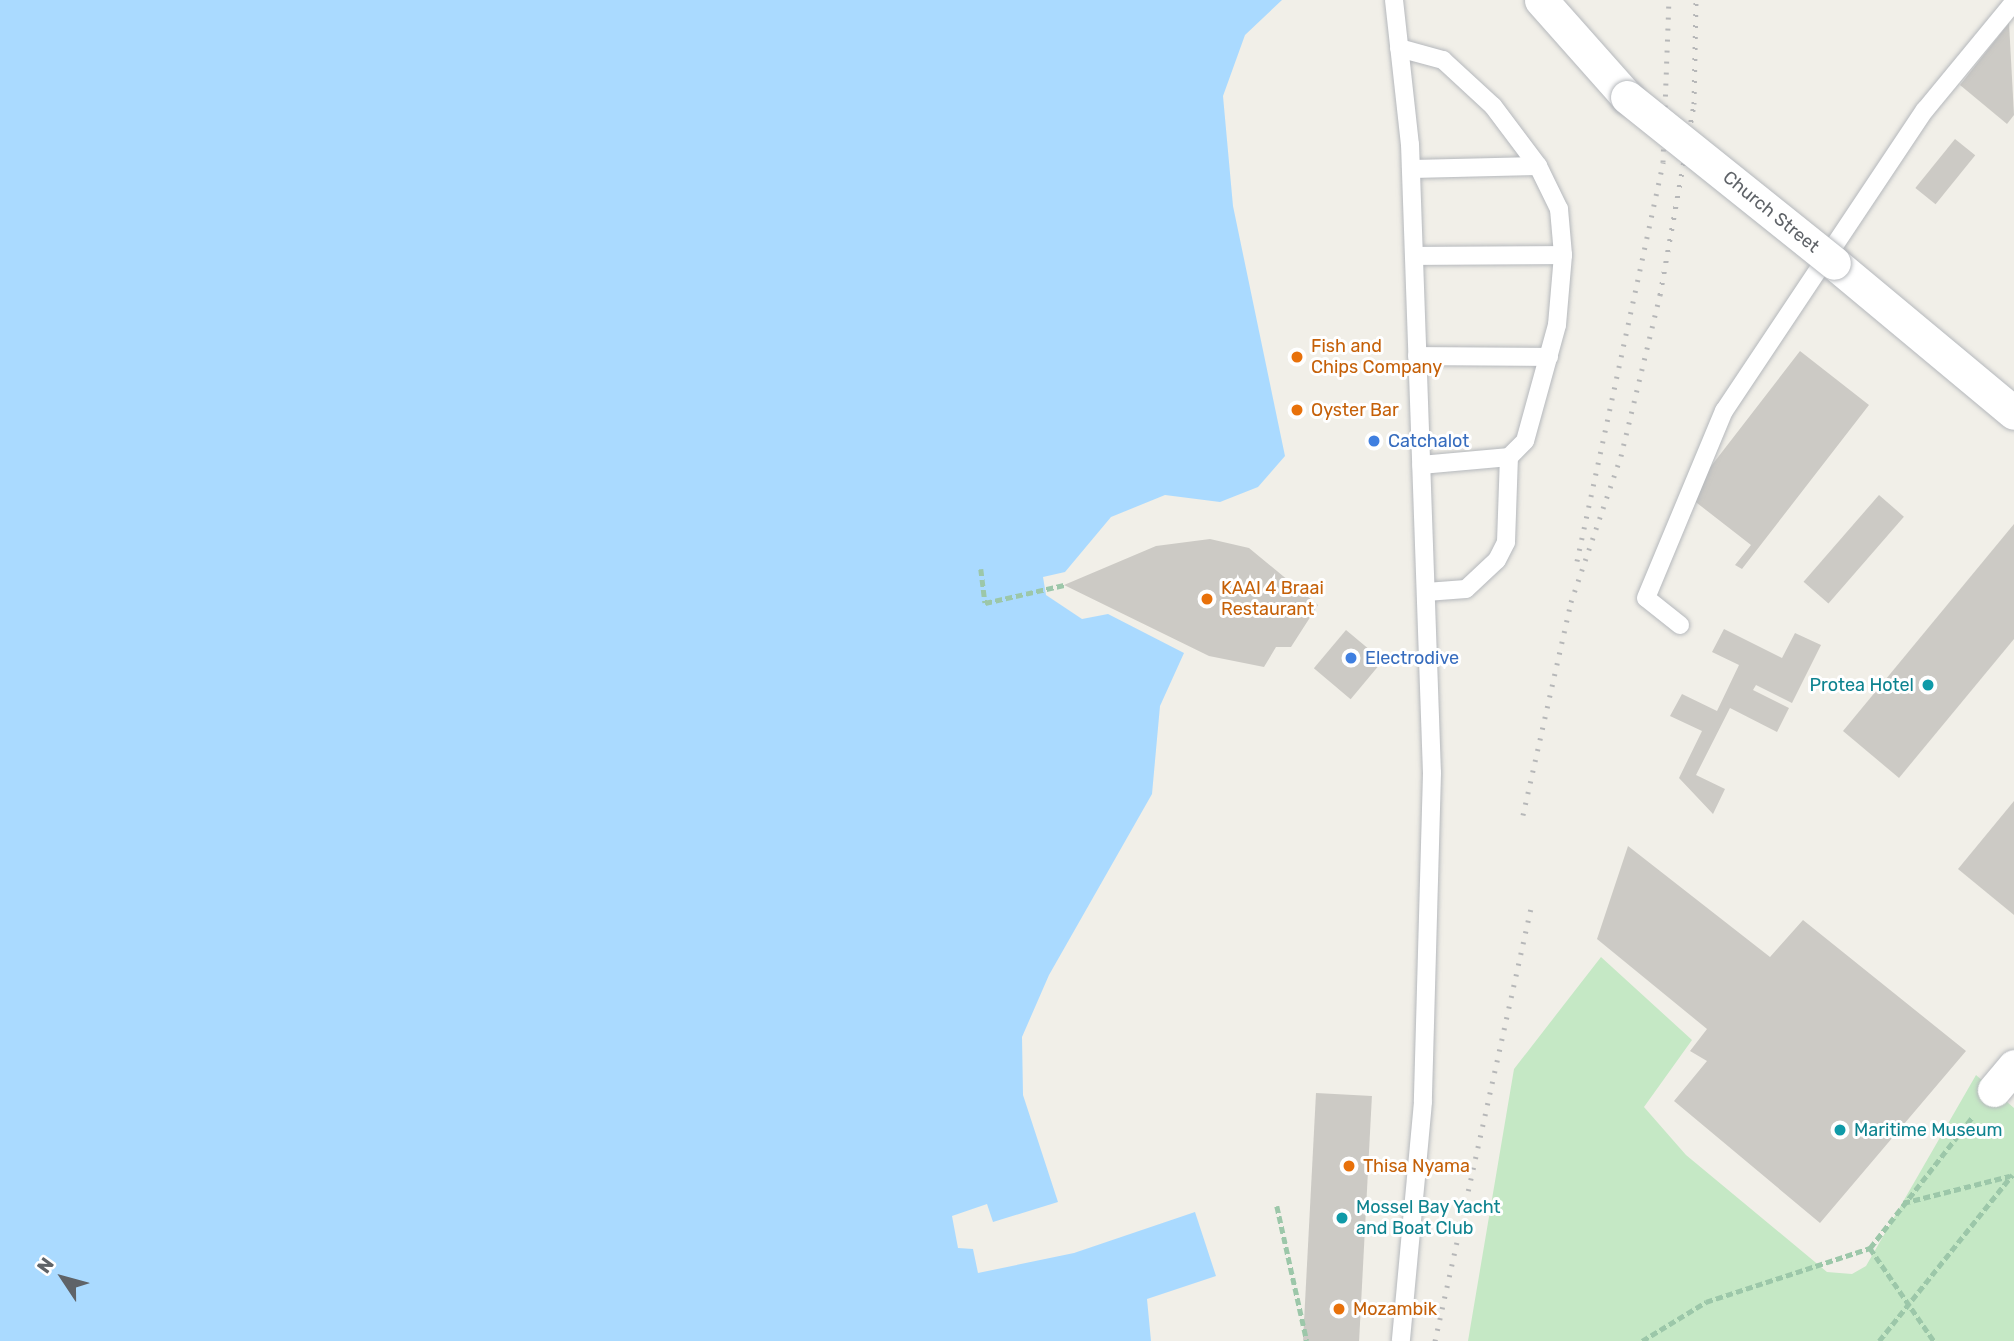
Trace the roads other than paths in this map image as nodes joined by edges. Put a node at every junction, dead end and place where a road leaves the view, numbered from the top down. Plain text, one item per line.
1 (1394, 0) edge
2 (1541, 0) edge
3 (2014, 2) edge
4 (1399, 48) junction
5 (1538, 166) junction
6 (1411, 169) junction
7 (1563, 255) junction
8 (1413, 256) junction
9 (1417, 356) junction
10 (1549, 357) junction
11 (2012, 405) edge
12 (1509, 457) junction
13 (1421, 466) junction
14 (1426, 593) junction
15 (1680, 625) dead end
16 (1401, 1341) edge

1 - 4 lane
2 - 11 street, Church Street, bridge
3 - 15 lane
4 - 5 lane
4 - 6 lane
5 - 6 lane
5 - 7 lane
6 - 8 lane
7 - 8 lane
7 - 10 lane
8 - 9 lane
9 - 10 lane
9 - 13 lane
10 - 12 lane
12 - 13 lane
12 - 14 lane
13 - 14 lane
14 - 16 lane

